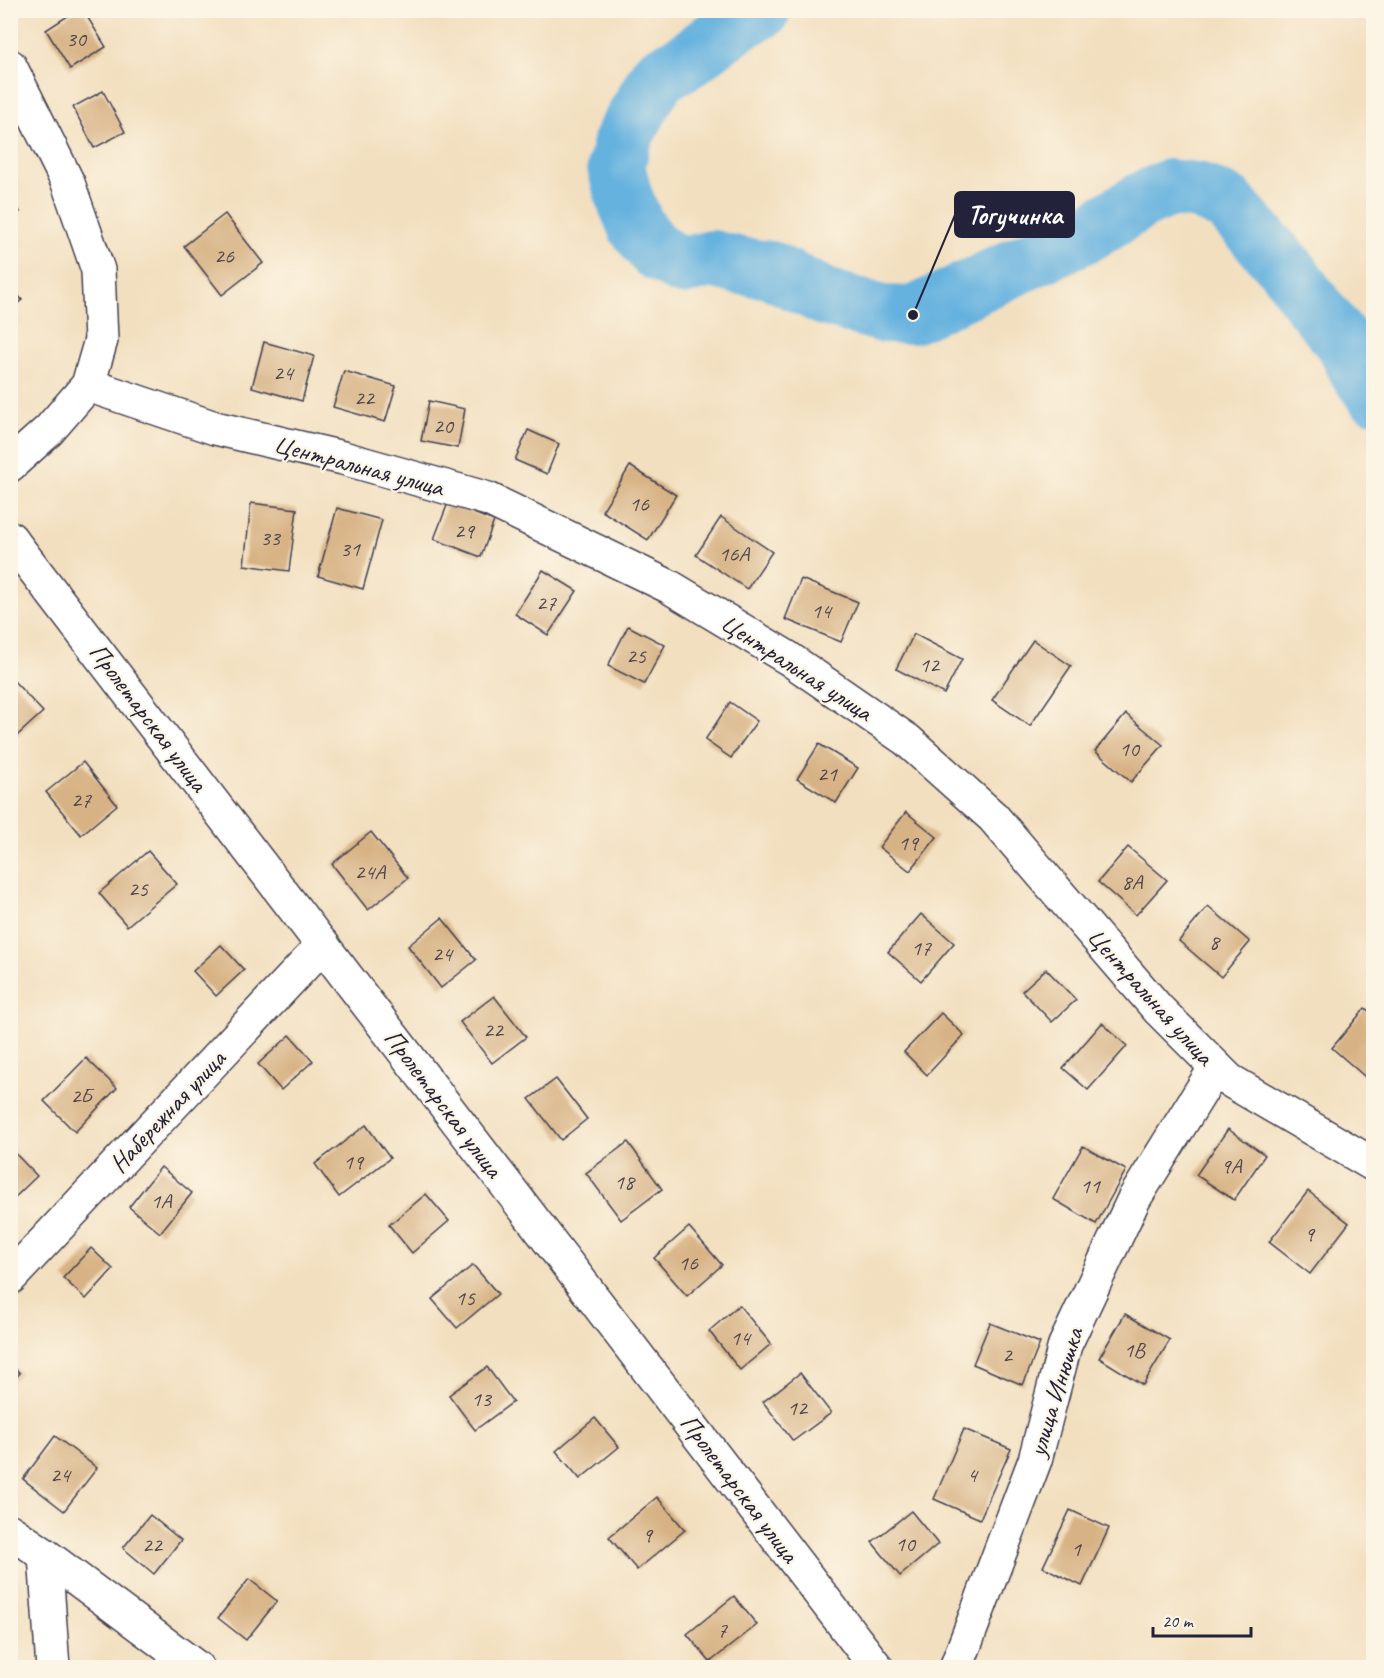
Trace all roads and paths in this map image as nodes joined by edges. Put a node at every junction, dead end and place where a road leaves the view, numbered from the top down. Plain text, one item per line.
1 (10, 66) edge
2 (88, 385) junction
3 (10, 465) edge
4 (10, 538) edge
5 (323, 945) junction
6 (1216, 1067) junction
7 (1374, 1166) edge
8 (10, 1278) edge
9 (10, 1531) edge
10 (45, 1555) junction
11 (53, 1668) edge
12 (198, 1668) edge
13 (878, 1668) edge
14 (956, 1668) edge

1 - 2 street
2 - 3 street
2 - 6 street, Центральная улица
4 - 5 street, Пролетарская улица
5 - 8 street, Набережная улица
5 - 13 street, Пролетарская улица
6 - 7 street, Центральная улица
6 - 14 street, улица Инюшка
9 - 10 street
10 - 11 street
10 - 12 street

